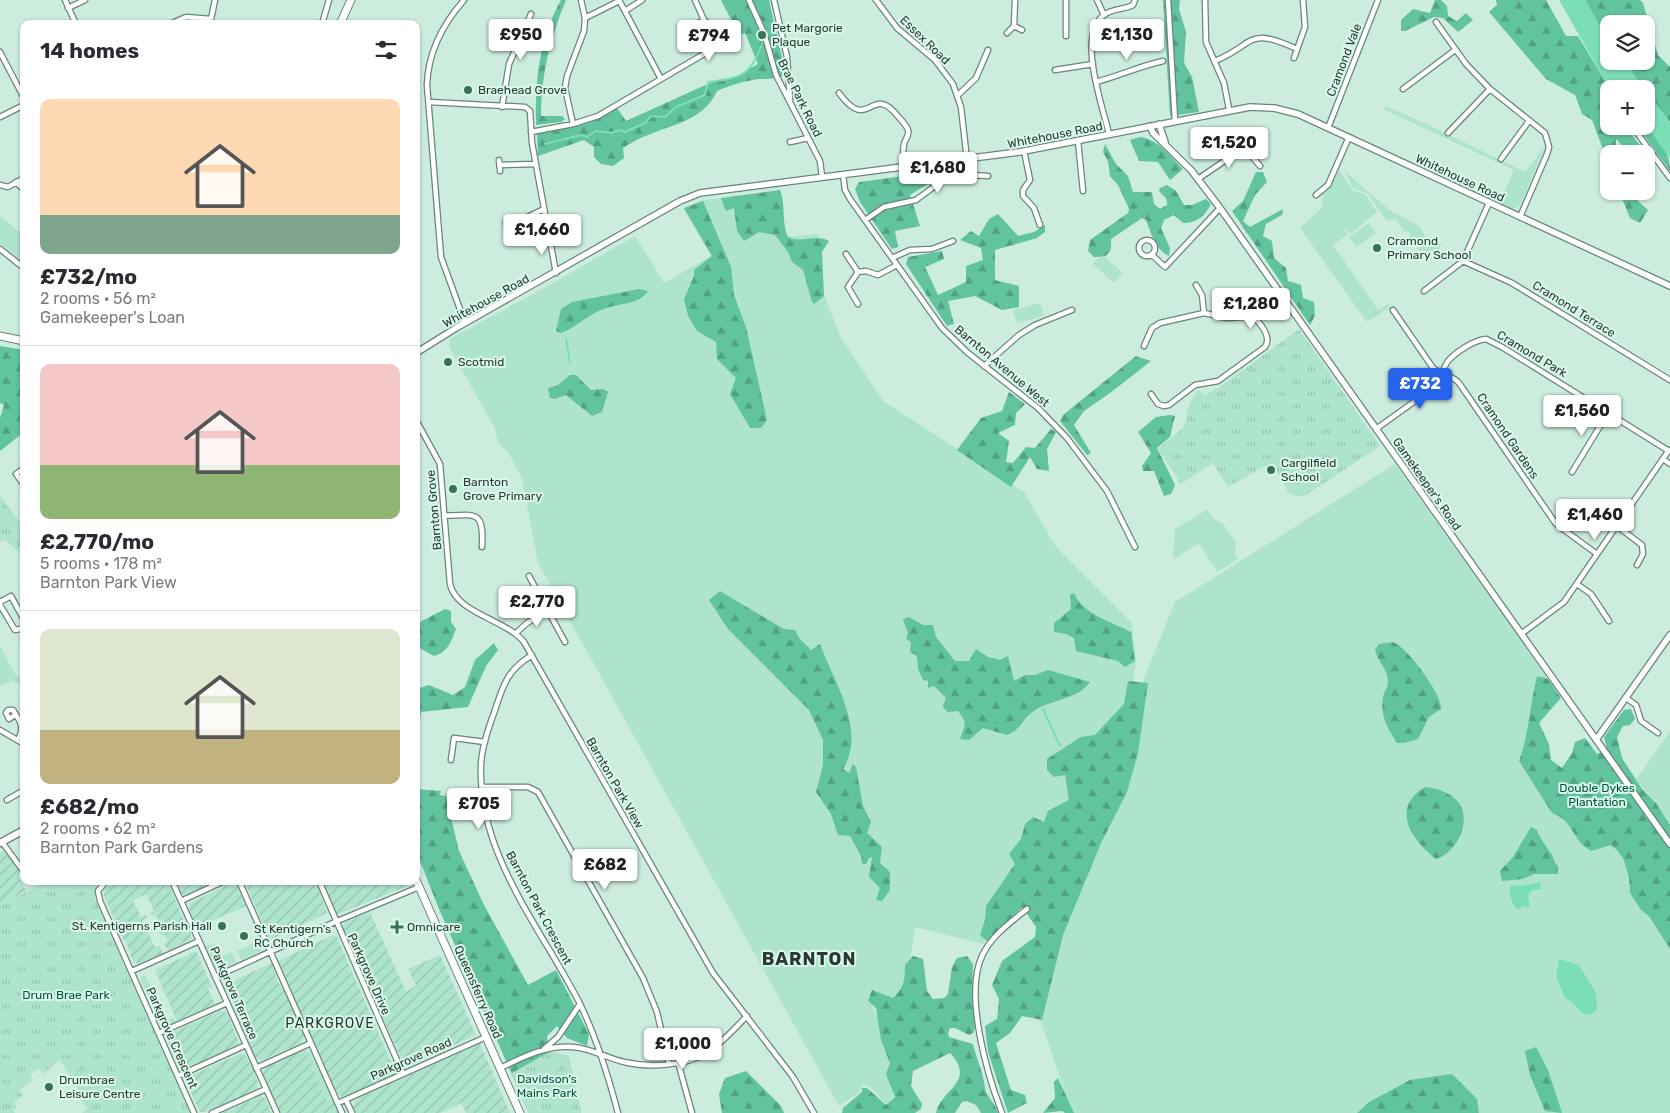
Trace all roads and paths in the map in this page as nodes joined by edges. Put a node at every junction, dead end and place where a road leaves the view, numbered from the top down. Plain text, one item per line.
1 (65, 0) edge
2 (85, 0) edge
3 (215, 0) edge
4 (329, 0) edge
5 (351, 0) edge
6 (464, 0) edge
7 (581, 0) edge
8 (619, 0) edge
9 (642, 0) edge
10 (695, 0) edge
11 (749, 0) edge
12 (774, 0) edge
13 (876, 0) edge
14 (1015, 0) edge
15 (1066, 0) edge
16 (1097, 0) edge
17 (1135, 0) edge
18 (1168, 0) edge
19 (1205, 0) edge
20 (1304, 0) edge
21 (1378, 0) edge
22 (68, 8) junction
23 (625, 11) junction
24 (1104, 15) junction
25 (528, 17) dead end
26 (585, 18) junction
27 (74, 20) edge
28 (179, 20) edge
29 (204, 20) edge
30 (210, 20) edge
31 (323, 20) edge
32 (342, 20) edge
33 (704, 20) junction
34 (1436, 22) dead end
35 (1014, 26) junction
36 (691, 27) dead end
37 (712, 27) dead end
38 (1022, 30) dead end
39 (1067, 32) dead end
40 (1007, 33) dead end
41 (721, 44) dead end
42 (1297, 49) junction
43 (988, 50) dead end
44 (1455, 50) junction
45 (0, 52) edge
46 (1294, 58) dead end
47 (1163, 61) dead end
48 (1214, 61) junction
49 (1092, 64) junction
50 (1055, 70) dead end
51 (661, 79) junction
52 (1096, 82) junction
53 (1403, 89) dead end
54 (1490, 89) junction
55 (20, 90) edge
56 (839, 93) dead end
57 (958, 95) junction
58 (429, 102) junction
59 (790, 103) junction
60 (502, 106) junction
61 (20, 107) edge
62 (1229, 109) junction
63 (0, 117) edge
64 (1175, 121) junction
65 (1529, 121) junction
66 (572, 124) junction
67 (1159, 124) junction
68 (1150, 126) junction
69 (1328, 128) junction
70 (531, 132) junction
71 (1448, 133) dead end
72 (1109, 134) junction
73 (1639, 135) edge
74 (1349, 137) junction
75 (808, 138) junction
76 (1078, 141) junction
77 (790, 142) dead end
78 (1168, 146) junction
79 (1024, 151) junction
80 (1501, 159) dead end
81 (967, 160) junction
82 (536, 164) junction
83 (500, 165) dead end
84 (1260, 166) dead end
85 (905, 168) junction
86 (843, 175) junction
87 (988, 176) dead end
88 (822, 177) junction
89 (1670, 178) edge
90 (1198, 179) junction
91 (20, 180) edge
92 (16, 182) junction
93 (0, 185) edge
94 (20, 186) edge
95 (1083, 191) dead end
96 (1316, 195) dead end
97 (1489, 203) junction
98 (1220, 208) junction
99 (544, 209) junction
100 (1520, 217) junction
101 (865, 220) junction
102 (1040, 225) dead end
103 (507, 227) dead end
104 (951, 241) dead end
105 (0, 249) edge
106 (846, 254) dead end
107 (1152, 255) dead end
108 (892, 258) junction
109 (1463, 261) junction
110 (20, 265) edge
111 (896, 265) junction
112 (858, 272) junction
113 (556, 273) junction
114 (1196, 284) dead end
115 (1670, 286) edge
116 (1277, 289) junction
117 (1424, 292) dead end
118 (858, 304) dead end
119 (1072, 310) dead end
120 (1393, 310) dead end
121 (1250, 312) junction
122 (1204, 313) junction
123 (465, 323) junction
124 (0, 336) edge
125 (20, 340) edge
126 (1144, 346) dead end
127 (420, 351) edge
128 (984, 366) junction
129 (1443, 374) junction
130 (1670, 380) edge
131 (1151, 394) dead end
132 (1608, 413) junction
133 (420, 427) edge
134 (1376, 429) junction
135 (1669, 450) edge
136 (1662, 459) junction
137 (1670, 464) edge
138 (1572, 472) dead end
139 (444, 516) junction
140 (1617, 526) junction
141 (482, 547) dead end
142 (1135, 547) dead end
143 (1597, 554) junction
144 (1637, 565) dead end
145 (529, 576) dead end
146 (1577, 584) junction
147 (459, 602) joint
148 (0, 603) edge
149 (548, 611) junction
150 (20, 613) edge
151 (1609, 621) dead end
152 (20, 629) edge
153 (516, 633) junction
154 (1521, 634) junction
155 (1670, 635) edge
156 (566, 642) dead end
157 (532, 655) junction
158 (1626, 698) junction
159 (15, 715) dead end
160 (20, 722) edge
161 (0, 730) edge
162 (1658, 733) dead end
163 (20, 736) edge
164 (18, 740) joint
165 (1596, 740) junction
166 (485, 742) junction
167 (452, 760) dead end
168 (482, 788) junction
169 (20, 792) edge
170 (7, 800) dead end
171 (20, 832) edge
172 (1, 843) edge
173 (1670, 844) edge
174 (20, 867) edge
175 (101, 885) edge
176 (174, 885) edge
177 (215, 885) edge
178 (241, 885) edge
179 (321, 885) edge
180 (416, 885) edge
181 (418, 885) edge
182 (181, 901) junction
183 (1027, 909) dead end
184 (335, 922) junction
185 (199, 940) junction
186 (270, 951) junction
187 (132, 971) junction
188 (215, 977) junction
189 (227, 1003) junction
190 (580, 1004) junction
191 (747, 1016) junction
192 (159, 1034) junction
193 (486, 1036) junction
194 (311, 1043) junction
195 (246, 1045) junction
196 (544, 1049) junction
197 (602, 1054) junction
198 (678, 1062) junction
199 (669, 1064) junction
200 (256, 1068) junction
201 (500, 1068) junction
202 (403, 1074) junction
203 (178, 1076) junction
204 (266, 1089) junction
205 (346, 1100) junction
206 (338, 1103) junction
207 (194, 1113) edge
208 (212, 1113) edge
209 (277, 1113) edge
210 (342, 1113) edge
211 (352, 1113) edge
212 (520, 1113) edge
213 (618, 1113) edge
214 (692, 1113) edge
215 (814, 1113) edge
216 (1002, 1113) edge

1 - 22 street
2 - 22 street
3 - 30 street
4 - 31 street
5 - 32 main road
6 - 58 street
7 - 26 street
8 - 23 street
8 - 26 street
9 - 23 street
10 - 33 street
11 - 59 street, Brae Park Road
12 - 59 street
13 - 57 street, Essex Road
14 - 35 street
15 - 39 street
16 - 24 street
17 - 24 street
18 - 64 street
19 - 48 street
20 - 42 street
21 - 69 street, Cramond Vale
22 - 27 street
23 - 51 street
24 - 49 street
25 - 60 street
26 - 66 street
28 - 29 street
33 - 36 street
33 - 37 street
34 - 44 street
35 - 38 street
35 - 40 street
41 - 51 street
42 - 46 street
42 - 48 street
43 - 57 street
44 - 53 street
44 - 54 street
45 - 55 street
47 - 52 street
48 - 62 street
49 - 50 street
49 - 52 street
51 - 66 street
52 - 72 street
54 - 65 street
54 - 71 street
56 - 85 street
57 - 81 street, Essex Road
58 - 60 street
58 - 123 street
59 - 75 street, Brae Park Road
60 - 70 street
61 - 63 street
62 - 64 street, Whitehouse Road
62 - 69 street, Whitehouse Road
64 - 67 street, Whitehouse Road
65 - 80 street
65 - 100 street
66 - 70 street
67 - 68 street, Whitehouse Road
67 - 78 street, Gamekeeper's Road
68 - 72 street, Whitehouse Road
68 - 78 street, Gamekeeper's Road
69 - 74 street, Whitehouse Road
70 - 82 street
72 - 76 street, Whitehouse Road
73 - 89 street
74 - 96 street
74 - 97 street, Whitehouse Road
75 - 77 street
75 - 88 street, Brae Park Road
76 - 79 street, Whitehouse Road
76 - 95 street
78 - 90 street, Gamekeeper's Road
79 - 81 street, Whitehouse Road
79 - 102 street
81 - 85 street, Whitehouse Road
82 - 83 street
82 - 99 street
84 - 90 street
85 - 86 street, Whitehouse Road
86 - 88 street, Whitehouse Road
86 - 101 street, Barnton Avenue West
87 - 101 street
88 - 113 street, Whitehouse Road
90 - 98 street, Gamekeeper's Road
91 - 92 street
92 - 93 street
92 - 94 street
97 - 100 street, Whitehouse Road
97 - 109 street
98 - 107 street
98 - 116 street, Gamekeeper's Road
99 - 103 street
99 - 113 street
100 - 115 street, Whitehouse Road
101 - 108 street, Barnton Avenue West
104 - 108 street
105 - 110 street
106 - 112 street
108 - 111 street, Barnton Avenue West
109 - 117 street
109 - 130 street, Cramond Terrace
111 - 112 street
111 - 128 street, Barnton Avenue West
112 - 118 street
113 - 123 street, Whitehouse Road
114 - 122 street
116 - 121 street
116 - 134 street, Gamekeeper's Road
119 - 128 street
120 - 129 street, Cramond Gardens
121 - 122 street
121 - 131 street
122 - 126 street
123 - 127 street, Whitehouse Road
124 - 125 main road
128 - 142 street, Barnton Avenue West
129 - 132 street, Cramond Park
129 - 134 street, Cramond Park
129 - 143 street, Cramond Gardens
132 - 135 street, Cramond Park
132 - 138 street
133 - 139 street, Barnton Grove
134 - 154 street, Gamekeeper's Road
135 - 136 street
136 - 137 street
136 - 140 street
139 - 141 street
139 - 147 street, Barnton Grove
140 - 143 street
140 - 144 street
143 - 146 street
145 - 149 street
146 - 151 street
146 - 154 street
147 - 153 street, Barnton Park View
148 - 150 street
148 - 152 street
149 - 153 street
149 - 156 street
153 - 157 street, Barnton Park View
154 - 165 street, Gamekeeper's Road
155 - 158 street
157 - 166 street, Barnton Park Crescent
157 - 191 street, Barnton Park View
158 - 162 street
158 - 165 street
159 - 160 street
161 - 164 street
163 - 164 street
165 - 173 street, Gamekeeper's Road
166 - 167 street
166 - 168 street, Barnton Park Crescent
168 - 190 street, Barnton Park Crescent
168 - 199 street
169 - 170 street
171 - 172 main road
172 - 174 street
175 - 187 street, Parkgrove Crescent
176 - 182 street, Parkgrove Terrace
177 - 182 street
178 - 186 street
179 - 184 street, Parkgrove Drive
180 - 184 street
181 - 193 main road, Queensferry Road
182 - 185 street, Parkgrove Terrace
183 - 216 street
184 - 186 street
184 - 202 street, Parkgrove Drive
185 - 187 street
185 - 188 street, Parkgrove Terrace
186 - 188 street
186 - 194 street
187 - 192 street, Parkgrove Crescent
188 - 189 street, Parkgrove Terrace
189 - 192 street
189 - 195 street, Parkgrove Terrace
190 - 196 street
190 - 197 street, Barnton Park Crescent
191 - 198 street
191 - 215 street, Barnton Park View
192 - 203 street, Parkgrove Crescent
193 - 201 main road, Queensferry Road
193 - 202 street, Parkgrove Road
194 - 200 street
194 - 206 street
195 - 200 street, Parkgrove Terrace
195 - 203 street
196 - 197 street
196 - 201 street
197 - 199 street
197 - 213 street, Barnton Park Crescent
198 - 199 street
198 - 214 street
200 - 204 street, Parkgrove Terrace
201 - 212 main road, Queensferry Road
202 - 205 street, Parkgrove Road
203 - 207 street, Parkgrove Crescent
204 - 208 street
204 - 209 street, Parkgrove Terrace
205 - 206 street, Parkgrove Road
205 - 211 street
206 - 210 street

